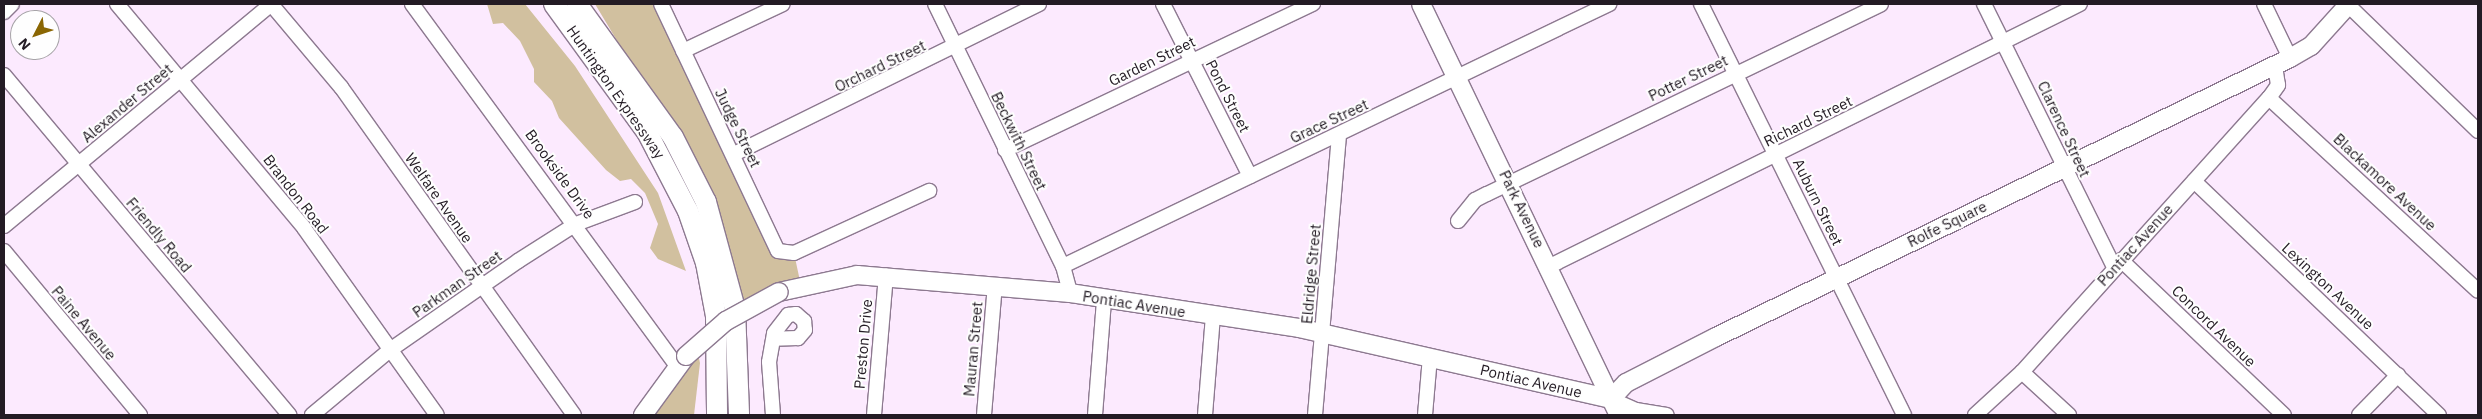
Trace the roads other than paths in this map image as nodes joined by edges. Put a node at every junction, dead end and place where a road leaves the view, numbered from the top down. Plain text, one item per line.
1 (12, 4) edge
2 (117, 4) edge
3 (271, 4) edge
4 (412, 4) edge
5 (546, 4) edge
6 (554, 4) edge
7 (577, 4) edge
8 (592, 4) edge
9 (661, 4) edge
10 (783, 4) edge
11 (935, 4) edge
12 (1039, 4) edge
13 (1164, 4) edge
14 (1313, 4) edge
15 (1421, 4) edge
16 (1609, 4) edge
17 (1700, 4) edge
18 (1881, 4) edge
19 (1984, 4) edge
20 (2080, 4) edge
21 (2264, 4) edge
22 (2348, 4) edge
23 (4, 12) edge
24 (2004, 42) junction
25 (955, 47) junction
26 (683, 51) junction
27 (1191, 60) junction
28 (2282, 61) junction
29 (604, 71) junction
30 (1736, 72) junction
31 (4, 75) edge
32 (180, 79) junction
33 (1458, 79) junction
34 (2269, 98) junction
35 (652, 107) junction
36 (2478, 131) edge
37 (1339, 135) junction
38 (1005, 150) junction
39 (734, 154) junction
40 (1778, 154) junction
41 (78, 164) junction
42 (2063, 168) junction
43 (1250, 176) junction
44 (2194, 180) junction
45 (1510, 183) junction
46 (929, 191) dead end
47 (635, 202) dead end
48 (1458, 221) dead end
49 (576, 224) junction
50 (4, 226) edge
51 (4, 251) edge
52 (2118, 263) junction
53 (1063, 266) junction
54 (1550, 266) junction
55 (886, 276) junction
56 (1837, 278) junction
57 (995, 285) junction
58 (482, 286) junction
59 (2478, 290) edge
60 (1070, 293) junction
61 (1104, 300) junction
62 (1214, 316) junction
63 (1322, 334) junction
64 (774, 339) dead end
65 (390, 350) junction
66 (1430, 357) junction
67 (682, 362) junction
68 (2022, 372) junction
69 (2398, 375) junction
70 (1611, 399) junction
71 (140, 415) edge
72 (289, 415) edge
73 (312, 415) edge
74 (437, 415) edge
75 (574, 415) edge
76 (643, 415) edge
77 (717, 415) edge
78 (739, 415) edge
79 (773, 415) edge
80 (874, 415) edge
81 (984, 415) edge
82 (1094, 415) edge
83 (1205, 415) edge
84 (1315, 415) edge
85 (1425, 415) edge
86 (1619, 415) edge
87 (1667, 415) edge
88 (1904, 415) edge
89 (1975, 415) edge
90 (2069, 415) edge
91 (2284, 415) edge
92 (2359, 415) edge
93 (2440, 415) edge

1 - 23 street
2 - 32 street, Brandon Road
3 - 32 street, Alexander Street
3 - 58 street, Welfare Avenue
4 - 49 street, Brookside Drive
5 - 29 highway
6 - 29 highway, Huntington Expressway
7 - 35 highway, Huntington Expressway
8 - 35 highway
9 - 26 street, Judge Street
10 - 26 street
11 - 25 street, Beckwith Street
12 - 25 street, Orchard Street
13 - 27 street, Pond Street
14 - 27 street, Garden Street
15 - 33 main road, Park Avenue
16 - 33 street, Grace Street
17 - 30 street, Auburn Street
18 - 30 street, Potter Street
19 - 24 street, Clarence Street
20 - 24 street, Richard Street
21 - 28 street
22 - 28 main road
22 - 36 street
24 - 40 street, Richard Street
24 - 42 street, Clarence Street
25 - 38 street, Beckwith Street
25 - 39 street, Orchard Street
26 - 39 street, Judge Street
27 - 38 street, Garden Street
27 - 43 street, Pond Street
28 - 34 street, Pontiac Avenue
28 - 42 main road, Rolfe Square
29 - 77 highway, Huntington Expressway
30 - 40 street, Auburn Street
30 - 45 street, Potter Street
31 - 41 street, Friendly Road
32 - 41 street, Alexander Street
32 - 65 street, Brandon Road
33 - 37 street, Grace Street
33 - 45 main road, Park Avenue
34 - 44 street, Pontiac Avenue
34 - 59 street, Blackamore Avenue
35 - 78 highway, Huntington Expressway
37 - 43 street, Grace Street
37 - 63 street, Eldridge Street
38 - 53 street, Beckwith Street
39 - 46 street, Judge Street
40 - 54 street, Richard Street
40 - 56 street, Auburn Street
41 - 50 street, Alexander Street
41 - 72 street, Friendly Road
42 - 52 street, Clarence Street
42 - 56 main road, Rolfe Square
43 - 53 street, Grace Street
44 - 52 street, Pontiac Avenue
44 - 69 street, Lexington Avenue
45 - 48 street, Potter Street
45 - 54 main road, Park Avenue
47 - 49 street, Parkman Street
49 - 58 street, Parkman Street
49 - 67 street, Brookside Drive
51 - 71 street, Paine Avenue
52 - 68 street, Pontiac Avenue
52 - 91 street, Concord Avenue
53 - 60 street, Beckwith Street
54 - 70 main road, Park Avenue
55 - 57 main road, Pontiac Avenue
55 - 67 main road, Pontiac Avenue, bridge
55 - 80 street, Preston Drive
56 - 70 main road, Rolfe Square
56 - 88 street, Auburn Street
57 - 60 main road, Pontiac Avenue
57 - 81 street, Mauran Street
58 - 65 street, Parkman Street
58 - 75 street, Welfare Avenue
60 - 61 main road, Pontiac Avenue
61 - 62 main road, Pontiac Avenue
61 - 82 street
62 - 63 main road, Pontiac Avenue
62 - 83 street
63 - 66 main road, Pontiac Avenue
63 - 84 street, Eldridge Street
64 - 79 street
65 - 73 street, Parkman Street
65 - 74 street, Brandon Road
66 - 70 main road, Pontiac Avenue
66 - 85 street
67 - 76 main road, Pontiac Avenue
68 - 89 street, Pontiac Avenue
68 - 90 street
69 - 92 street
69 - 93 street, Lexington Avenue
70 - 86 main road, Park Avenue
70 - 87 street, Pontiac Avenue

